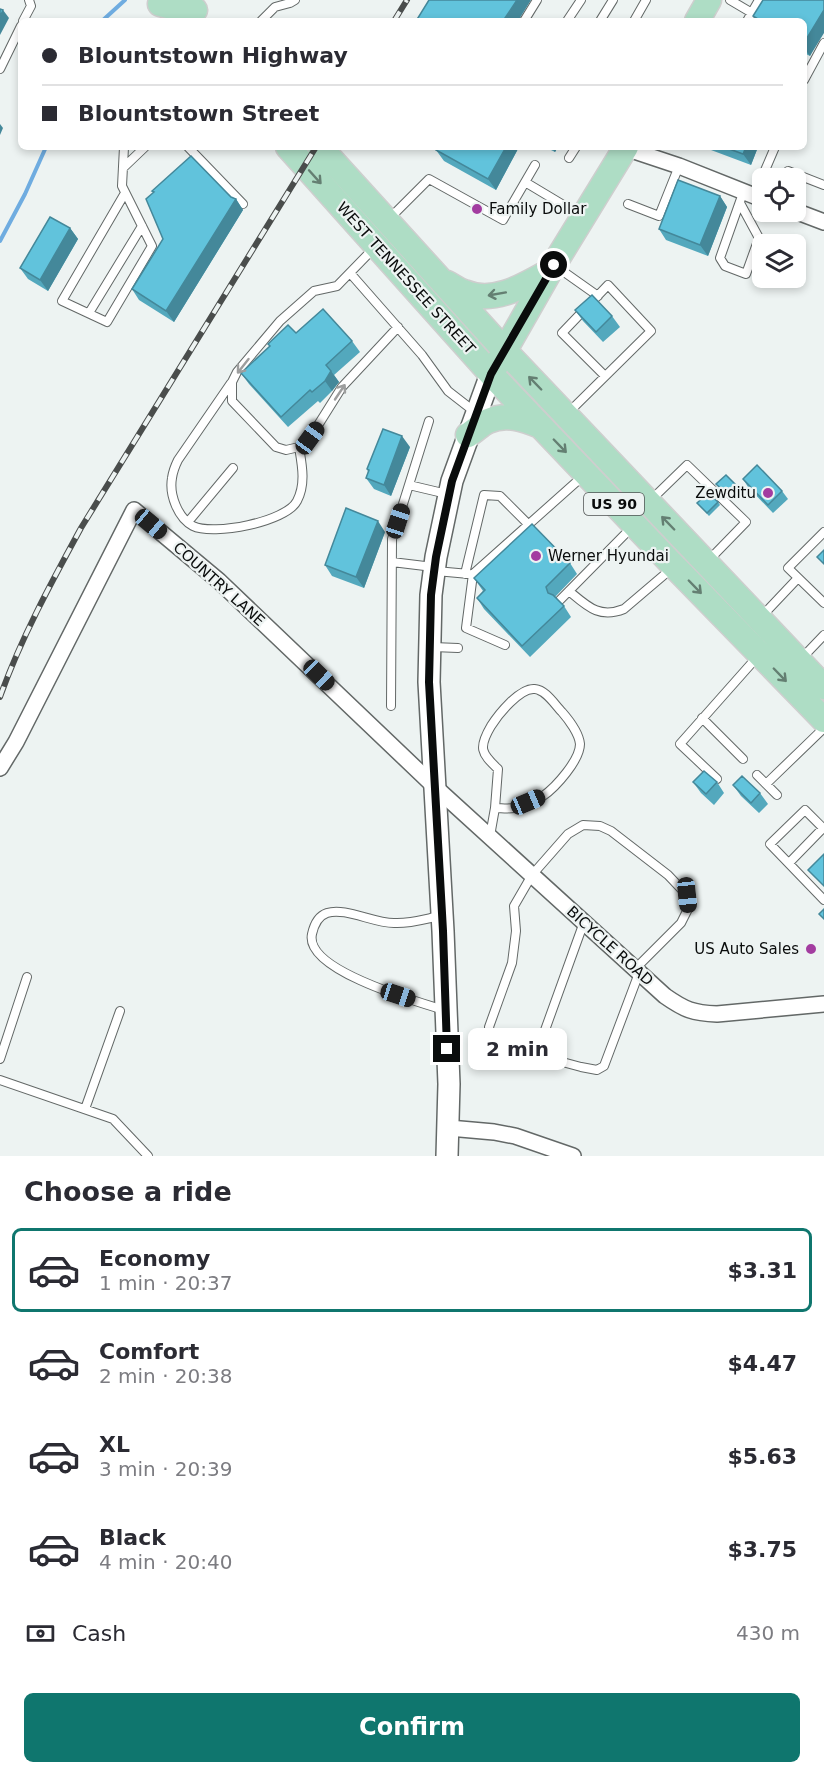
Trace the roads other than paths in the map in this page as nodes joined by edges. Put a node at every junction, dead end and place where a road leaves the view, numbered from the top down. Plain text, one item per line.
1 (29, 0) edge
2 (295, 0) edge
3 (537, 0) edge
4 (581, 0) edge
5 (613, 0) edge
6 (646, 0) edge
7 (709, 0) edge
8 (730, 0) edge
9 (759, 0) edge
10 (752, 13) junction
11 (25, 18) edge
12 (266, 18) edge
13 (526, 18) edge
14 (569, 18) edge
15 (602, 18) edge
16 (636, 18) edge
17 (699, 18) edge
18 (749, 18) edge
19 (18, 32) edge
20 (824, 43) edge
21 (807, 66) edge
22 (0, 68) edge
23 (124, 150) edge
24 (142, 150) edge
25 (191, 150) edge
26 (291, 150) edge
27 (323, 150) edge
28 (574, 150) edge
29 (624, 150) edge
30 (634, 150) edge
31 (774, 150) edge
32 (569, 158) dead end
33 (535, 165) dead end
34 (679, 166) junction
35 (123, 168) junction
36 (806, 178) edge
37 (525, 182) junction
38 (824, 185) edge
39 (125, 193) junction
40 (750, 198) edge
41 (243, 204) dead end
42 (628, 204) dead end
43 (806, 215) edge
44 (584, 217) junction
45 (387, 221) junction
46 (824, 222) edge
47 (142, 226) junction
48 (376, 246) junction
49 (552, 268) junction
50 (350, 273) junction
51 (440, 279) junction
52 (598, 296) junction
53 (89, 313) junction
54 (398, 327) junction
55 (505, 351) junction
56 (491, 374) junction
57 (605, 376) junction
58 (232, 382) junction
59 (565, 415) junction
60 (429, 421) dead end
61 (472, 424) junction
62 (541, 426) junction
63 (299, 447) junction
64 (233, 468) dead end
65 (586, 473) junction
66 (409, 485) junction
67 (449, 494) junction
68 (648, 502) junction
69 (188, 522) junction
70 (528, 525) junction
71 (634, 525) junction
72 (824, 532) edge
73 (392, 562) junction
74 (705, 563) junction
75 (674, 566) junction
76 (435, 569) junction
77 (469, 574) junction
78 (798, 578) junction
79 (569, 591) junction
80 (560, 600) edge
81 (824, 603) edge
82 (759, 619) junction
83 (824, 635) edge
84 (506, 645) edge
85 (429, 647) junction
86 (458, 648) dead end
87 (760, 654) junction
88 (799, 661) junction
89 (824, 687) edge
90 (391, 706) dead end
91 (702, 718) junction
92 (824, 720) edge
93 (824, 728) edge
94 (743, 759) dead end
95 (0, 768) edge
96 (757, 775) dead end
97 (717, 779) edge
98 (766, 784) junction
99 (434, 786) junction
100 (777, 795) dead end
101 (495, 808) junction
102 (823, 829) edge
103 (489, 836) junction
104 (789, 864) junction
105 (532, 875) junction
106 (824, 900) edge
107 (442, 916) junction
108 (584, 922) junction
109 (637, 971) junction
110 (27, 977) dead end
111 (824, 1004) edge
112 (446, 1010) junction
113 (120, 1011) dead end
114 (536, 1055) junction
115 (0, 1059) edge
116 (0, 1080) edge
117 (85, 1109) junction
118 (449, 1128) junction
119 (148, 1156) edge
120 (447, 1156) edge
121 (573, 1156) edge

1 - 11 lane
2 - 12 lane
3 - 13 lane
4 - 14 lane
5 - 15 lane
6 - 16 lane
7 - 17 main road
8 - 10 lane
9 - 10 lane
10 - 18 lane
19 - 22 lane
20 - 21 lane
23 - 35 lane
24 - 35 lane
25 - 41 lane
26 -> 48 main road, WEST TENNESSEE STREET / US 90
27 - 45 main road, WEST TENNESSEE STREET / US 90
28 - 32 lane
29 - 44 main road
30 - 34 street
31 - 40 lane
33 - 37 lane
34 - 40 street
34 - 42 lane
35 - 39 lane
36 - 38 lane
37 - 44 lane
37 - 45 lane
39 - 47 lane
39 - 53 lane
40 - 40 lane
43 - 46 street
44 - 49 main road
45 - 51 main road, WEST TENNESSEE STREET / US 90
47 - 53 lane
47 - 53 lane
48 - 50 lane
48 - 56 main road, WEST TENNESSEE STREET / US 90
49 -> 51 main road
49 - 52 lane
49 - 55 main road
50 - 54 lane
50 -> 58 lane
51 - 55 main road, WEST TENNESSEE STREET / US 90
52 - 57 lane
52 - 57 lane
54 - 61 lane
63 -> 54 lane
55 - 56 main road
59 -> 55 main road, WEST TENNESSEE STREET / US 90
56 - 61 main road
56 - 62 main road, WEST TENNESSEE STREET / US 90
57 - 59 lane
58 - 63 lane
58 - 69 lane
59 - 68 main road, WEST TENNESSEE STREET / US 90
60 - 66 lane
61 - 62 main road
61 - 67 main road
62 -> 65 main road, WEST TENNESSEE STREET / US 90
63 - 69 lane
64 - 69 lane
65 - 70 lane
65 - 71 main road, WEST TENNESSEE STREET / US 90
66 - 67 lane
66 - 73 lane
67 - 76 main road
74 -> 68 main road, WEST TENNESSEE STREET / US 90
68 - 74 lane
70 - 77 lane
70 - 77 lane
71 - 75 main road, WEST TENNESSEE STREET / US 90
71 - 79 lane
72 - 78 lane
73 - 76 lane
73 - 90 lane
74 - 82 main road, WEST TENNESSEE STREET / US 90
75 - 79 lane
75 -> 87 main road, WEST TENNESSEE STREET / US 90
76 - 77 lane
76 - 85 main road
77 - 84 lane
78 - 81 lane
78 - 82 lane
79 - 80 lane
82 - 88 main road, WEST TENNESSEE STREET / US 90
83 - 88 lane
85 - 86 lane
85 - 99 main road
87 - 91 lane
87 -> 92 main road, WEST TENNESSEE STREET / US 90
88 - 89 main road, WEST TENNESSEE STREET / US 90
91 - 94 lane
91 - 97 lane
93 - 98 lane
95 - 99 street, COUNTRY LANE
96 - 98 lane
98 - 100 lane
99 - 103 street, BICYCLE ROAD
99 - 107 main road
101 - 101 lane
101 - 103 lane
102 - 104 lane
102 - 104 lane
103 - 105 street, BICYCLE ROAD
104 - 106 lane
105 - 108 street, BICYCLE ROAD
105 - 109 lane
105 - 114 lane
107 - 112 main road
107 - 112 lane
108 - 109 street, BICYCLE ROAD
108 - 114 lane
109 - 111 street, BICYCLE ROAD
109 - 114 lane
110 - 115 lane
112 - 118 main road
113 - 117 lane
116 - 117 lane
117 - 119 lane
118 - 120 main road
118 - 121 street

